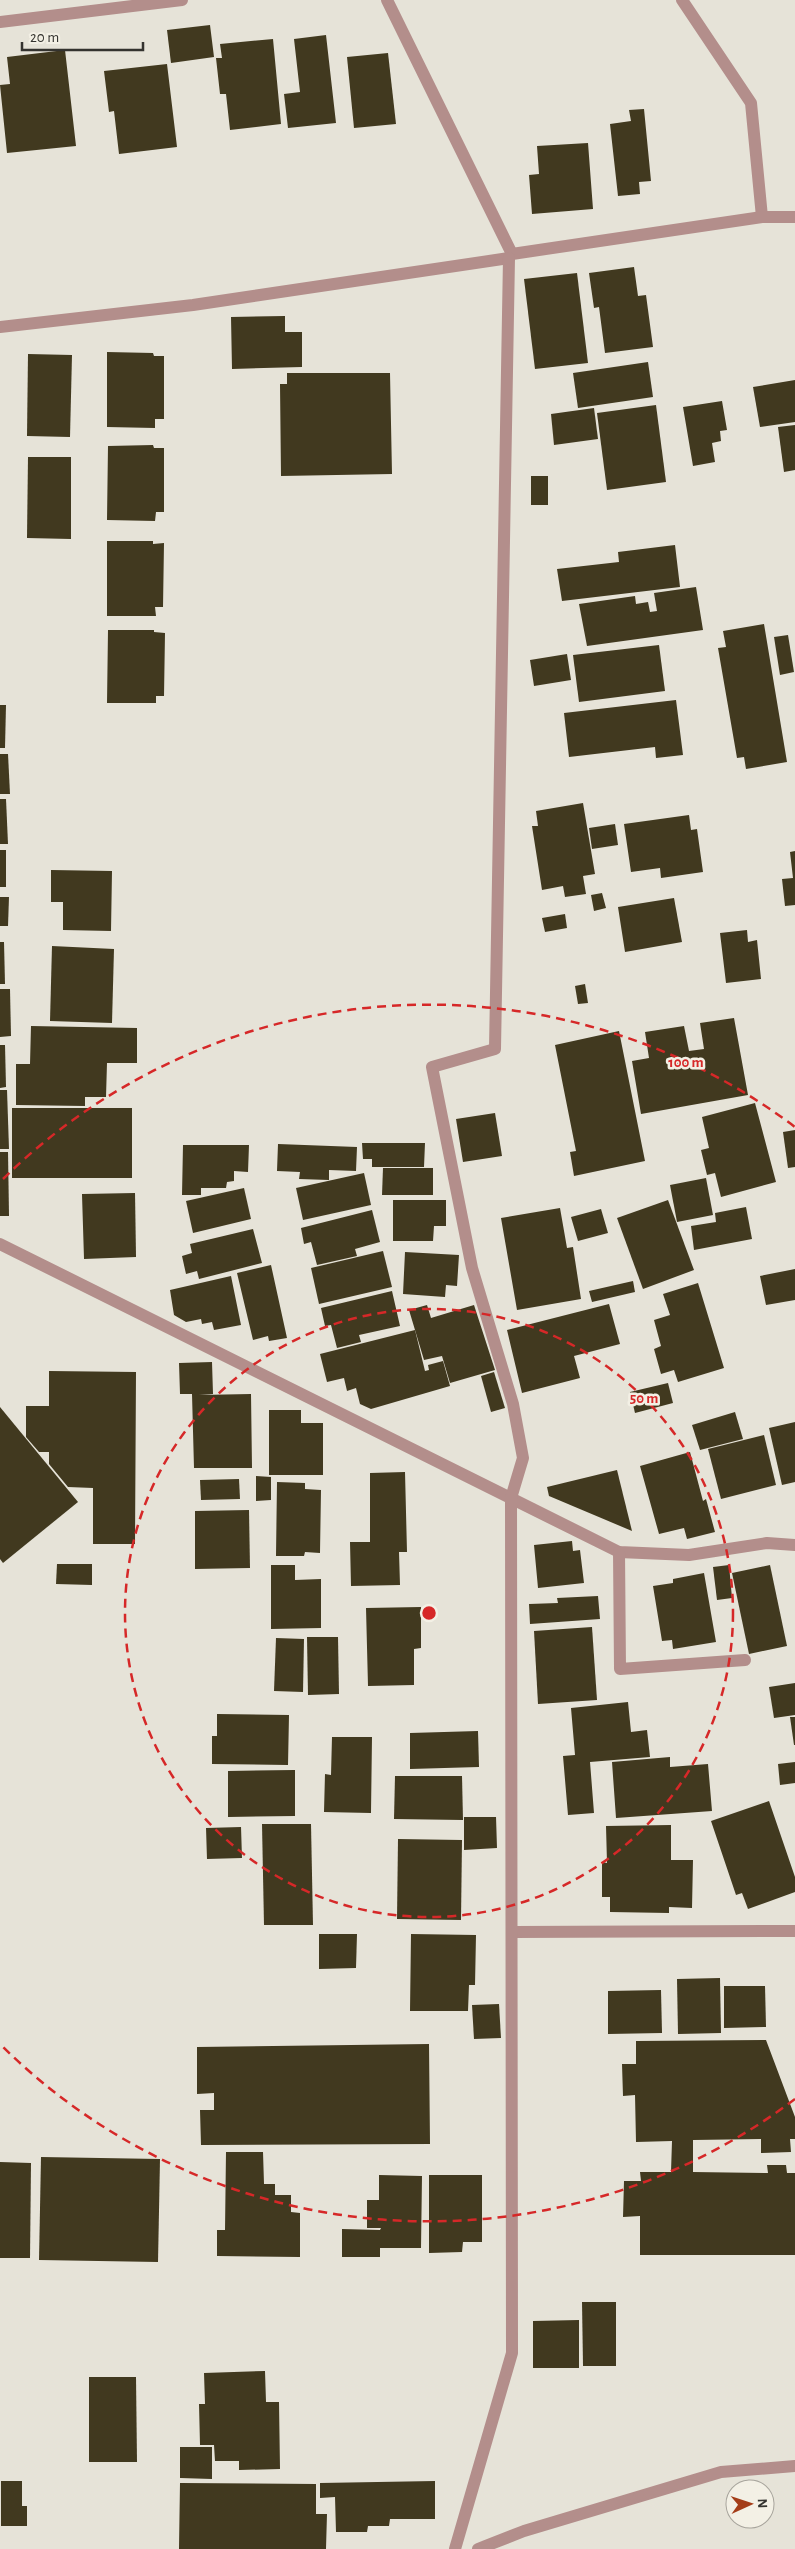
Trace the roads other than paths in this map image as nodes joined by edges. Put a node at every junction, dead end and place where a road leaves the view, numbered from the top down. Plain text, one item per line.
1 (182, 0) edge
2 (387, 0) edge
3 (682, 0) edge
4 (0, 22) edge
5 (762, 217) junction
6 (795, 217) edge
7 (511, 256) junction
8 (0, 327) edge
9 (0, 1244) edge
10 (512, 1498) junction
11 (795, 1545) edge
12 (619, 1552) junction
13 (745, 1660) dead end
14 (795, 1931) edge
15 (513, 1932) junction
16 (795, 2466) edge
17 (455, 2549) edge
18 (478, 2549) edge

1 - 4 street
2 - 7 street
3 - 5 street
5 - 6 street
5 - 7 street
7 - 8 street
7 - 10 street
9 - 10 street
10 - 12 street
10 - 15 street
11 - 12 street
12 - 13 street
14 - 15 street
15 - 17 street
16 - 18 street

